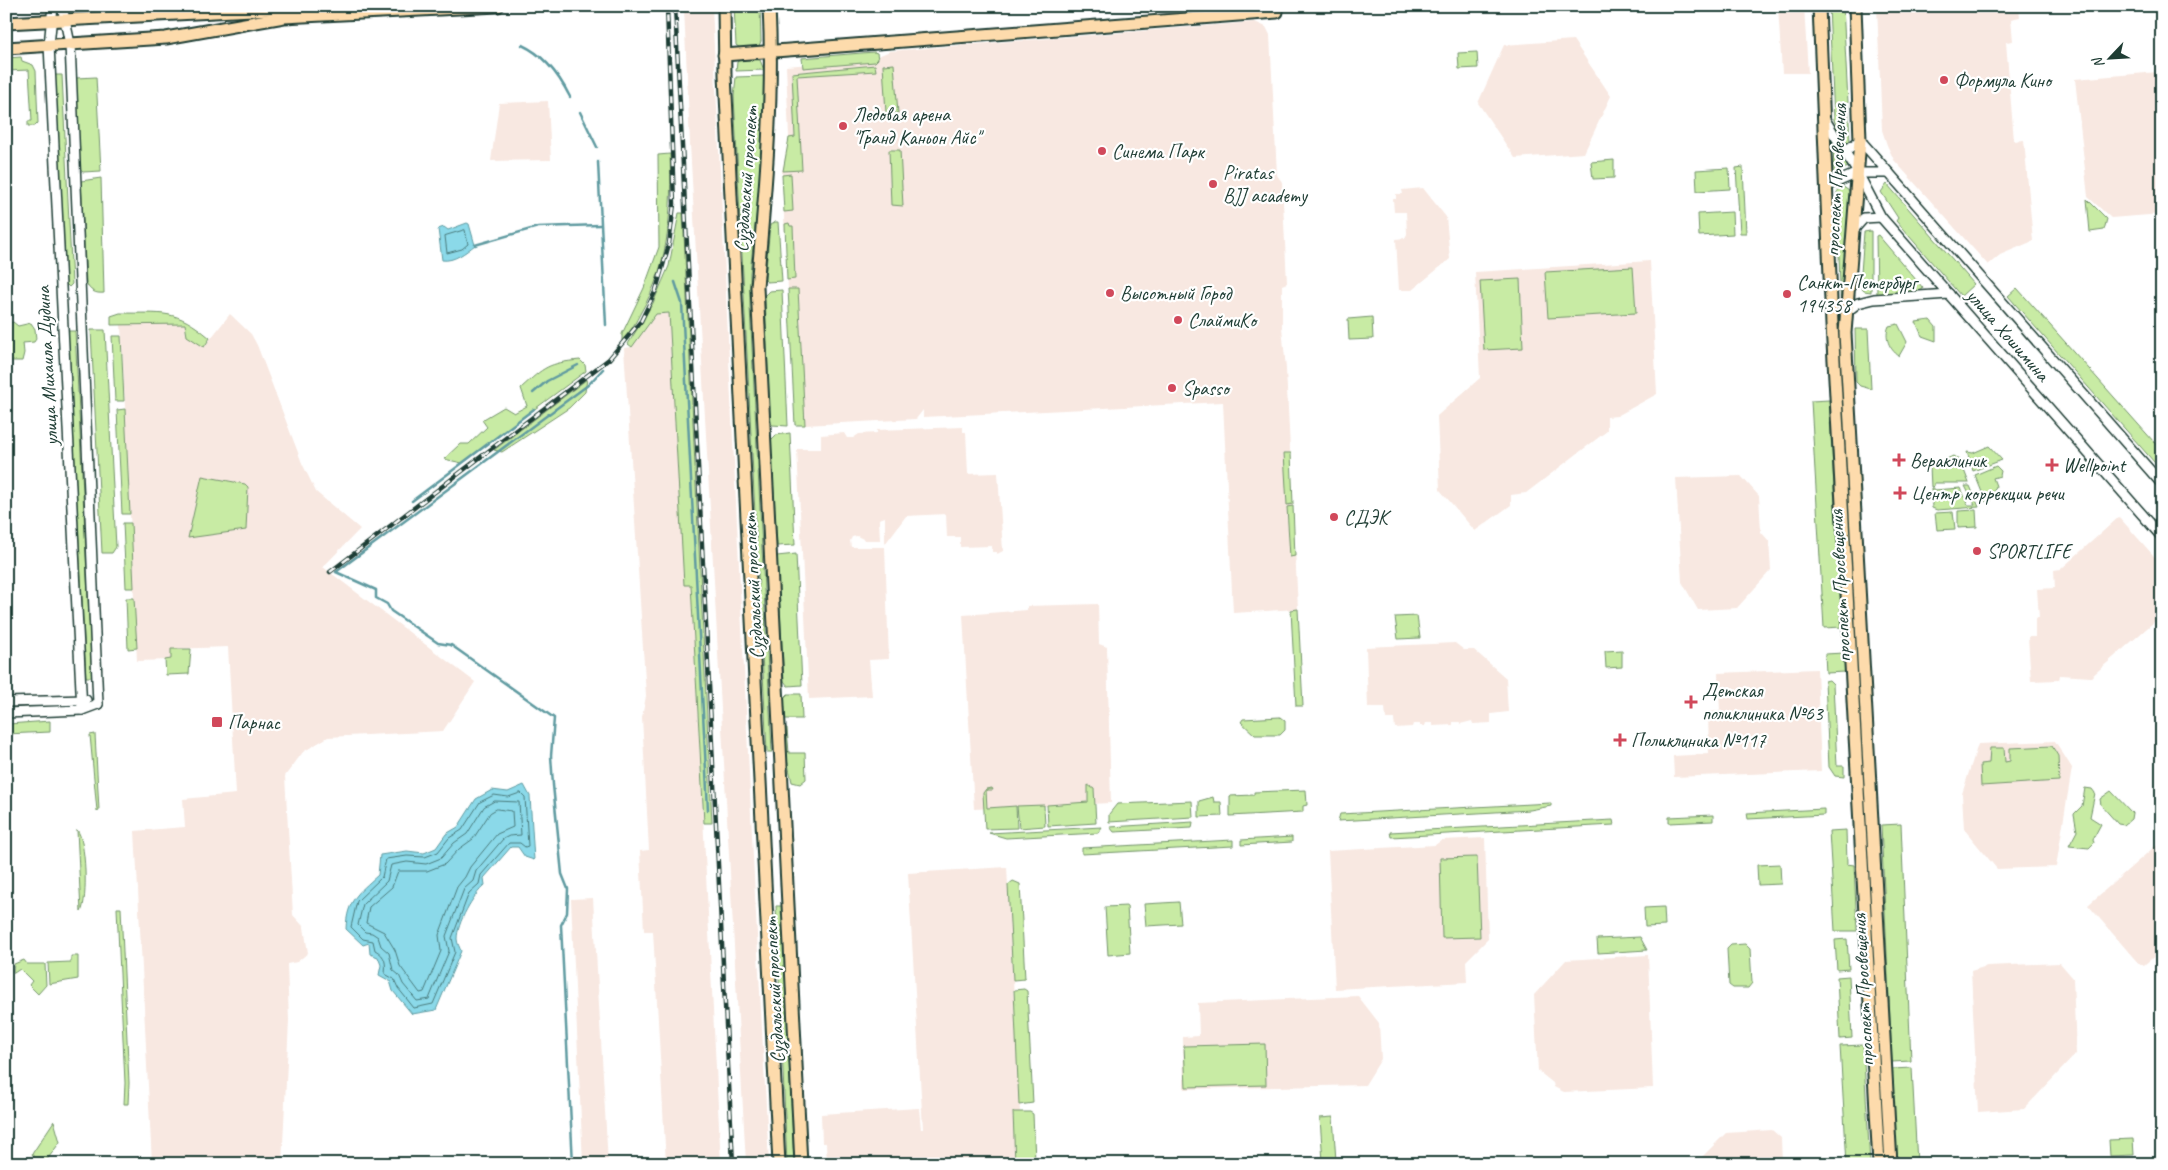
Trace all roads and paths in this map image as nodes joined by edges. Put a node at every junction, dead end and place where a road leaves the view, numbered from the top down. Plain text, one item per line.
1 (52, 6) edge
2 (62, 6) edge
3 (327, 6) edge
4 (498, 6) edge
5 (724, 6) edge
6 (769, 6) edge
7 (1819, 6) edge
8 (1854, 6) edge
9 (1277, 8) edge
10 (284, 13) junction
11 (58, 21) junction
12 (6, 23) edge
13 (70, 44) junction
14 (48, 45) junction
15 (6, 48) edge
16 (771, 52) junction
17 (724, 55) junction
18 (1824, 118) junction
19 (1860, 140) junction
20 (1843, 148) junction
21 (1858, 173) junction
22 (1889, 173) junction
23 (1827, 186) junction
24 (1881, 216) junction
25 (1855, 228) junction
26 (1948, 294) junction
27 (1845, 313) junction
28 (2162, 484) edge
29 (2162, 537) edge
30 (81, 698) junction
31 (6, 702) edge
32 (98, 704) junction
33 (82, 710) junction
34 (6, 713) edge
35 (779, 1164) edge
36 (802, 1164) edge
37 (1879, 1164) edge
38 (1891, 1164) edge

1 - 11 street
2 - 11 street
3 - 10 main road
4 - 10 main road
5 - 17 main road, Суздальский проспект
6 - 16 main road, Суздальский проспект
7 - 18 main road, проспект Просвещения
8 - 19 main road, проспект Просвещения
9 - 16 main road
10 - 11 main road
10 - 13 main road
11 - 12 main road
11 - 13 street, улица Михаила Дудина
11 - 14 street, улица Михаила Дудина
13 - 14 main road
13 - 32 street, улица Михаила Дудина
14 - 15 main road
14 - 30 street, улица Михаила Дудина
16 - 17 main road
16 - 36 main road, Суздальский проспект
17 - 35 main road, Суздальский проспект
18 - 20 street, улица Хошимина
18 - 23 main road, проспект Просвещения
19 - 20 street
19 - 21 main road, проспект Просвещения
19 - 22 street, улица Хошимина
20 - 21 street, улица Хошимина
21 - 22 street
21 - 23 street
21 - 24 street, улица Хошимина
21 - 25 main road, проспект Просвещения
22 - 28 street, улица Хошимина
23 - 37 main road, проспект Просвещения
24 - 25 street
24 - 26 street, улица Хошимина
25 - 27 main road, проспект Просвещения
26 - 27 street
26 - 29 street, улица Хошимина
27 - 38 main road, проспект Просвещения
30 - 31 street
30 - 32 street
30 - 33 street, улица Михаила Дудина
32 - 33 street
33 - 34 street

